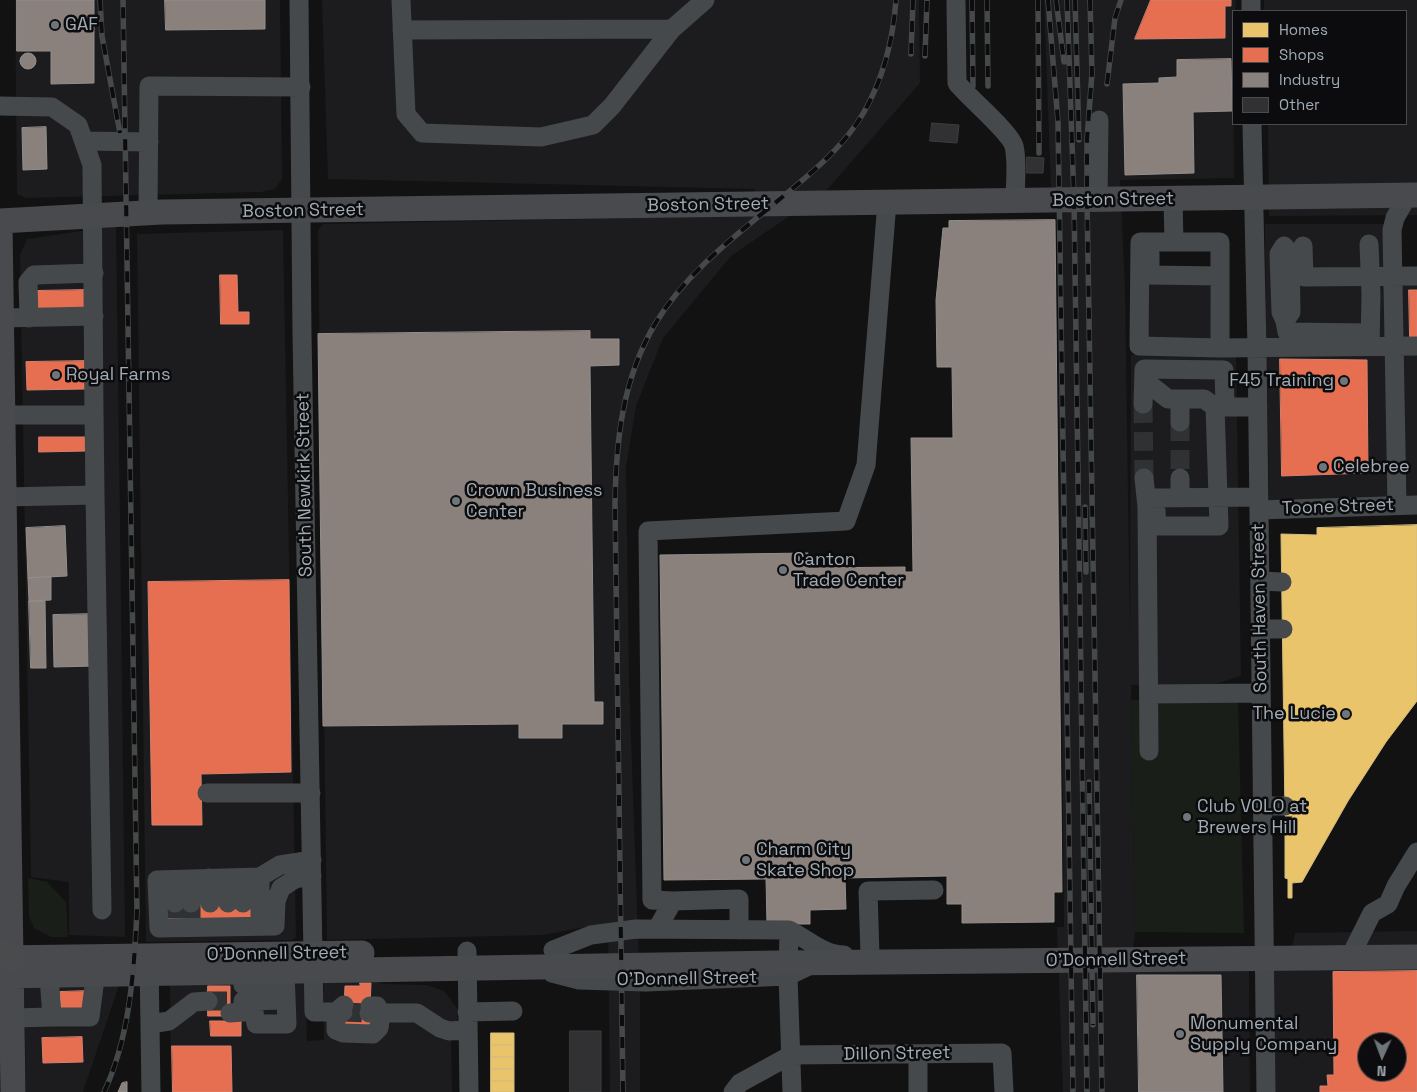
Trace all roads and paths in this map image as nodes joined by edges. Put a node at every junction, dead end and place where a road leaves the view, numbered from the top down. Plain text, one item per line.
1 (299, 0) edge
2 (401, 0) edge
3 (705, 0) edge
4 (956, 2) dead end
5 (672, 29) junction
6 (402, 30) junction
7 (301, 87) junction
8 (0, 106) edge
9 (1098, 120) dead end
10 (1252, 125) edge
11 (85, 141) junction
12 (149, 142) junction
13 (1414, 193) edge
14 (1369, 196) junction
15 (1253, 198) junction
16 (1173, 199) junction
17 (1098, 200) junction
18 (1015, 201) junction
19 (888, 202) junction
20 (301, 211) junction
21 (148, 213) junction
22 (93, 216) junction
23 (0, 221) edge
24 (0, 225) edge
25 (1392, 230) junction
26 (1149, 242) junction
27 (1174, 242) junction
28 (1369, 244) dead end
29 (1284, 246) dead end
30 (1303, 246) dead end
31 (94, 274) junction
32 (1220, 276) junction
33 (1371, 276) junction
34 (1392, 276) junction
35 (1417, 276) edge
36 (94, 316) junction
37 (2, 318) junction
38 (30, 318) junction
39 (1370, 340) junction
40 (1393, 346) junction
41 (1417, 346) edge
42 (1220, 348) junction
43 (1257, 348) junction
44 (1144, 380) junction
45 (1180, 399) junction
46 (1143, 404) tunnel mouth
47 (1258, 406) junction
48 (1220, 407) junction
49 (94, 414) junction
50 (3, 415) junction
51 (1180, 422) tunnel mouth
52 (1144, 478) tunnel mouth
53 (1180, 478) tunnel mouth
54 (95, 495) junction
55 (4, 497) junction
56 (1180, 497) junction
57 (1218, 497) junction
58 (1147, 502) junction
59 (1259, 503) junction
60 (1398, 505) junction
61 (1417, 505) edge
62 (1260, 581) junction
63 (1282, 582) dead end
64 (1260, 629) junction
65 (1282, 629) dead end
66 (1261, 693) junction
67 (1149, 694) junction
68 (1149, 751) dead end
69 (207, 793) dead end
70 (311, 793) junction
71 (4, 794) edge
72 (1262, 806) junction
73 (1285, 806) dead end
74 (1417, 852) edge
75 (312, 868) junction
76 (243, 878) junction
77 (192, 879) junction
78 (934, 890) dead end
79 (673, 901) junction
80 (102, 910) dead end
81 (216, 917) junction
82 (657, 929) junction
83 (739, 930) junction
84 (1417, 942) edge
85 (553, 950) junction
86 (1385, 950) junction
87 (784, 954) junction
88 (838, 955) junction
89 (870, 955) junction
90 (1264, 956) junction
91 (1417, 956) edge
92 (466, 960) junction
93 (313, 962) junction
94 (5, 964) edge
95 (97, 965) junction
96 (149, 965) junction
97 (48, 966) junction
98 (223, 989) junction
99 (286, 992) junction
100 (513, 1011) dead end
101 (314, 1012) junction
102 (52, 1017) junction
103 (468, 1021) junction
104 (150, 1024) junction
105 (8, 1025) edge
106 (918, 1054) junction
107 (791, 1055) junction
108 (13, 1092) edge
109 (151, 1092) edge
110 (469, 1092) edge
111 (733, 1092) edge
112 (792, 1092) edge
113 (918, 1092) edge
114 (1004, 1092) edge
115 (1266, 1092) edge

1 - 7 street, South Newkirk Street
2 - 6 street
3 - 5 street
4 - 18 street
5 - 6 street
5 - 6 street
7 - 12 street
7 - 20 street, South Newkirk Street
8 - 11 street
9 - 17 street
10 - 15 street, South Haven Street
11 - 12 street
11 - 22 street
12 - 21 street
13 - 14 main road, Boston Street
13 - 25 street
14 - 15 main road, Boston Street
14 - 25 street
15 - 16 main road, Boston Street
15 - 43 street, South Haven Street
16 - 17 main road, Boston Street
16 - 27 street
17 - 18 main road, Boston Street
18 - 19 main road, Boston Street
19 - 20 main road, Boston Street
19 - 79 street
20 - 21 main road, Boston Street
20 - 70 street, South Newkirk Street
21 - 22 main road, Boston Street
22 - 23 main road, Boston Street
22 - 31 street
24 - 37 main road
25 - 34 street
26 - 27 street
26 - 32 street
26 - 42 street
27 - 32 street
28 - 33 street
29 - 39 street
30 - 33 street
31 - 36 street
31 - 38 street
32 - 42 street
33 - 34 street
33 - 39 street
34 - 35 street
34 - 40 street
36 - 38 street
36 - 49 street
37 - 38 street
37 - 50 main road
39 - 40 street
39 - 43 street
40 - 41 street
40 - 60 street
42 - 43 street
43 - 47 street, South Haven Street
44 - 45 street
44 - 46 street
44 - 48 street
45 - 48 street
45 - 51 street
47 - 48 street
47 - 59 street, South Haven Street
48 - 57 street
49 - 50 street
49 - 54 street
50 - 55 main road
52 - 58 street
53 - 56 street
54 - 55 street
54 - 80 street
55 - 71 main road
56 - 57 street, Toone Street
56 - 58 street, Toone Street
57 - 58 street
57 - 59 street, Toone Street
58 - 67 street
59 - 60 street, Toone Street
59 - 62 street, South Haven Street
60 - 61 street, Toone Street
62 - 63 street
62 - 64 street, South Haven Street
64 - 65 street
64 - 66 street, South Haven Street
66 - 67 street
66 - 72 street, South Haven Street
67 - 68 street
69 - 70 street
70 - 75 street, South Newkirk Street
71 - 94 main road
72 - 73 street
72 - 90 street, South Haven Street
74 - 90 street, O'Donnell Street
75 - 76 street
75 - 81 street
75 - 93 street, South Newkirk Street
76 - 77 street
76 - 81 street
76 - 81 street
77 - 81 street
77 - 81 street
77 - 81 street
78 - 89 street
79 - 82 street
79 - 83 street
81 - 98 street
82 - 83 street, O'Donnell Street
82 - 85 street, O'Donnell Street
83 - 87 street, O'Donnell Street
84 - 86 main road, O'Donnell Street
85 - 87 main road, O'Donnell Street
85 - 92 main road, O'Donnell Street
86 - 87 main road, O'Donnell Street
86 - 91 main road, O'Donnell Street
87 - 88 street, O'Donnell Street
87 - 88 street, O'Donnell Street
87 - 92 main road, O'Donnell Street
87 - 107 street
88 - 89 street, O'Donnell Street
89 - 90 street, O'Donnell Street
90 - 115 street, South Haven Street
92 - 93 main road, O'Donnell Street
92 - 103 street
93 - 98 main road, O'Donnell Street
93 - 99 main road, O'Donnell Street
93 - 101 street, South Newkirk Street
94 - 97 main road, O'Donnell Street
94 - 105 main road
95 - 96 main road, O'Donnell Street
95 - 97 main road, O'Donnell Street
95 - 102 street
96 - 98 main road, O'Donnell Street
96 - 104 street
97 - 102 street
98 - 99 main road, O'Donnell Street
98 - 99 street
98 - 104 street
99 - 101 street
100 - 103 street
101 - 103 street
102 - 105 street
103 - 110 street
104 - 109 street
105 - 108 main road
106 - 107 street, Dillon Street
106 - 113 street
106 - 114 street, Dillon Street
107 - 111 street
107 - 112 street

